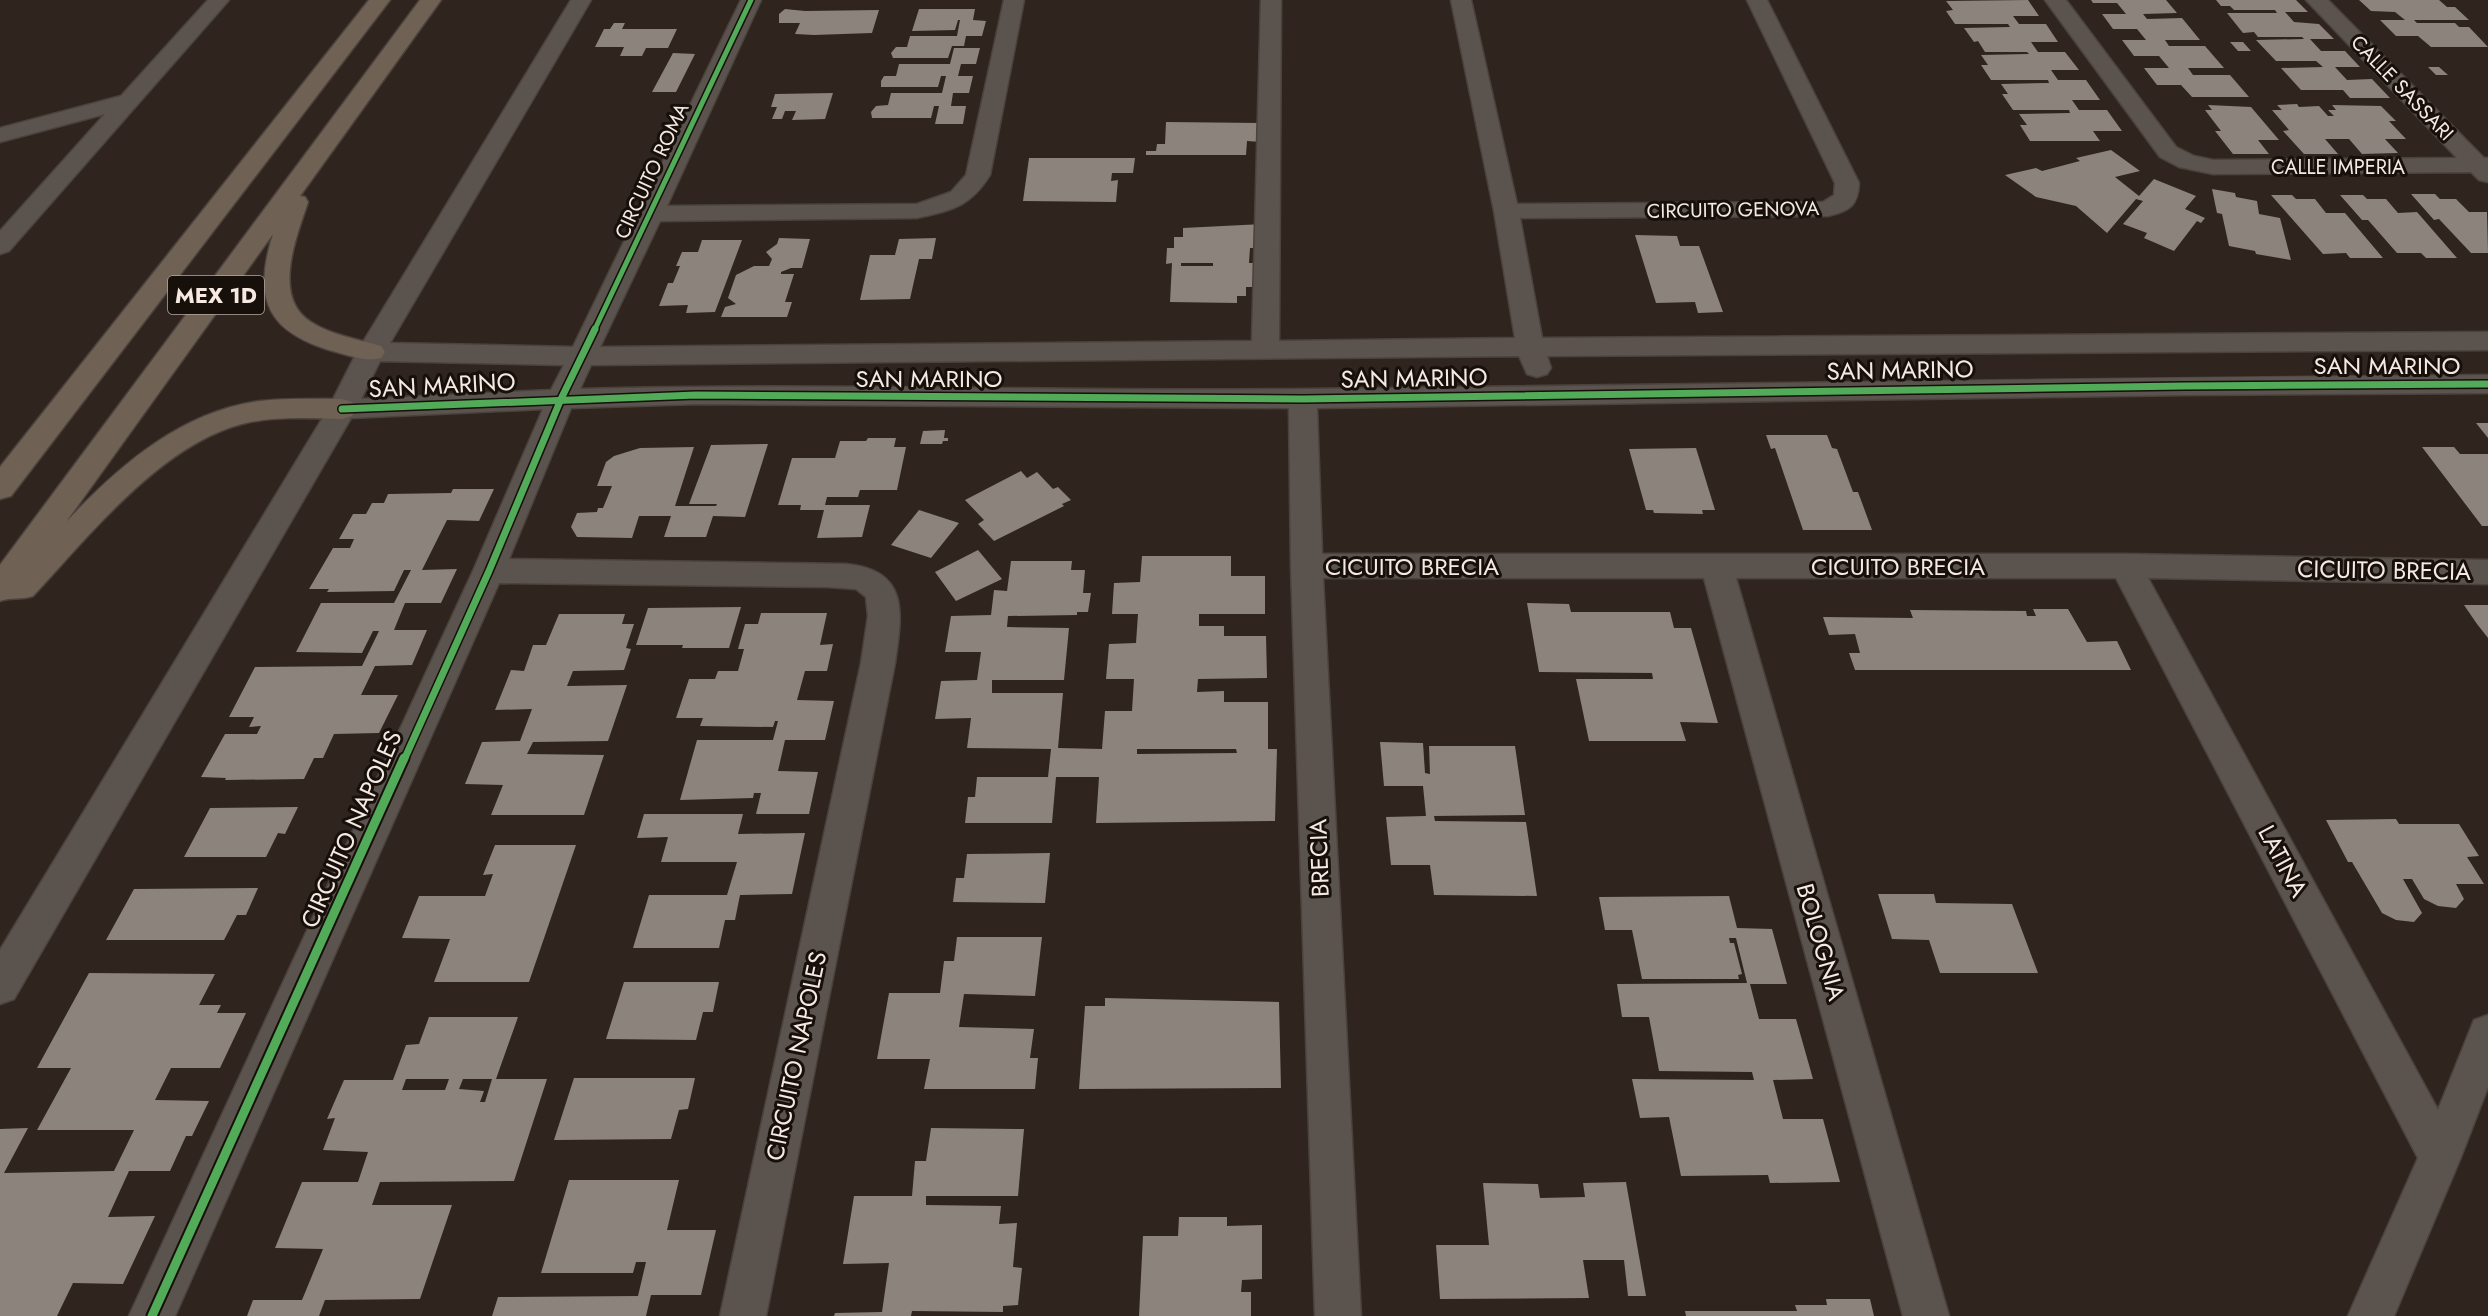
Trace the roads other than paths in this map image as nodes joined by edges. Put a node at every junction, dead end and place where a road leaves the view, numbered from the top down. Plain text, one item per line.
1 (219, 0) edge
2 (380, 0) edge
3 (431, 0) edge
4 (581, 0) edge
5 (751, 0) edge
6 (1014, 0) edge
7 (1271, 0) edge
8 (1461, 0) edge
9 (1757, 0) edge
10 (2055, 0) edge
11 (2316, 0) edge
12 (128, 101) junction
13 (0, 135) edge
14 (2485, 170) edge
15 (305, 174) junction
16 (1506, 211) junction
17 (651, 214) junction
18 (5, 235) edge
19 (2488, 341) edge
20 (1530, 347) junction
21 (1266, 349) junction
22 (371, 352) junction
23 (582, 356) junction
24 (2488, 384) edge
25 (1546, 395) junction
26 (561, 399) junction
27 (1303, 399) junction
28 (342, 409) junction
29 (0, 488) edge
30 (1307, 566) junction
31 (2126, 566) junction
32 (1716, 567) junction
33 (489, 571) junction
34 (2488, 572) edge
35 (0, 589) edge
36 (0, 611) edge
37 (0, 986) edge
38 (2488, 1034) edge
39 (2440, 1157) junction
40 (152, 1316) edge
41 (742, 1316) edge
42 (1338, 1316) edge
43 (1926, 1316) edge
44 (2371, 1316) edge

1 - 12 street
2 - 29 highway, MEX 1D
3 - 15 highway, MEX 1D
4 - 22 street
5 - 17 street, CIRCUITO ROMA
6 - 17 street, CIRCUITO ROMA
7 - 21 street
8 - 16 street
9 - 16 street, CIRCUITO GENOVA
10 - 14 street, CALLE IMPERIA
11 - 14 street, CALLE SASSARI
12 - 13 street
12 - 18 street
15 - 22 highway
15 - 35 highway, MEX 1D
16 - 20 street
17 - 23 street, CIRCUITO ROMA
19 - 20 street, SAN MARINO
20 - 21 street, SAN MARINO
20 - 25 street
21 - 23 street, SAN MARINO
22 - 23 street, SAN MARINO
22 - 28 street
23 - 26 street, CIRCUITO NAPOLES
24 - 25 street, SAN MARINO
25 - 27 street, SAN MARINO
26 - 27 street, SAN MARINO
26 - 28 street, SAN MARINO
26 - 33 street, CIRCUITO NAPOLES
27 - 30 street, BRECIA
28 - 36 highway
28 - 37 street
30 - 32 street, CICUITO BRECIA
30 - 42 street, BRECIA
31 - 32 street, CICUITO BRECIA
31 - 34 street, CICUITO BRECIA
31 - 39 street, LATINA
32 - 43 street, BOLOGNIA
33 - 40 street, CIRCUITO NAPOLES
33 - 41 street, CIRCUITO NAPOLES
38 - 39 street
39 - 44 street

